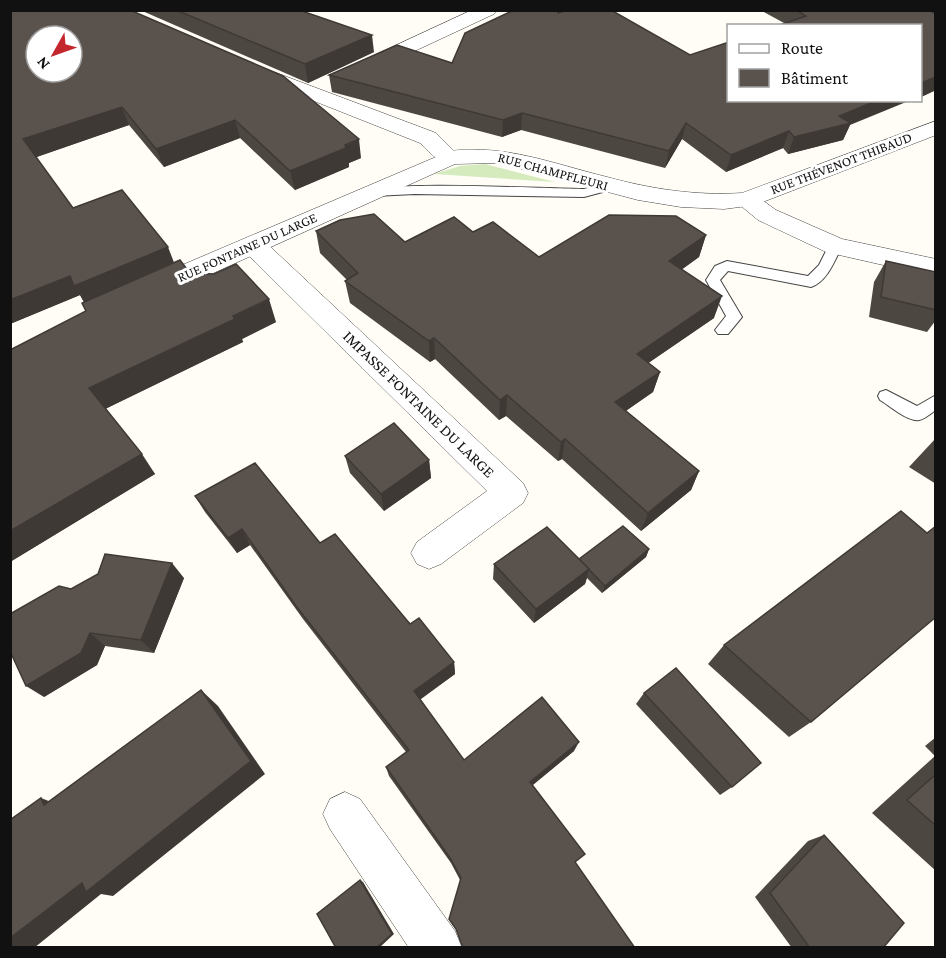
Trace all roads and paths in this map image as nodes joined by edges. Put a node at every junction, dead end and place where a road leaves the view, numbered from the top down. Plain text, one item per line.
1 (480, 12) edge
2 (239, 64) edge
3 (353, 72) edge
4 (332, 82) edge
5 (309, 93) junction
6 (936, 127) edge
7 (450, 158) junction
8 (609, 186) junction
9 (374, 192) junction
10 (746, 200) junction
11 (253, 245) junction
12 (835, 246) junction
13 (936, 268) edge
14 (129, 299) edge
15 (723, 330) dead end
16 (886, 396) dead end
17 (936, 401) edge
18 (429, 553) dead end
19 (345, 814) dead end
20 (438, 948) edge

1 - 3 street
2 - 5 street
4 - 5 street
5 - 7 street
6 - 10 street, RUE THÉVENOT THIBAUD
7 - 8 street, RUE CHAMPFLEURI
7 - 9 street, RUE FONTAINE DU LARGE
8 - 9 lane
8 - 10 street, RUE CHAMPFLEURI
9 - 11 street, RUE FONTAINE DU LARGE
10 - 12 street
11 - 14 street, RUE FONTAINE DU LARGE
11 - 18 street, IMPASSE FONTAINE DU LARGE
12 - 13 street
12 - 15 lane
16 - 17 lane
19 - 20 street

